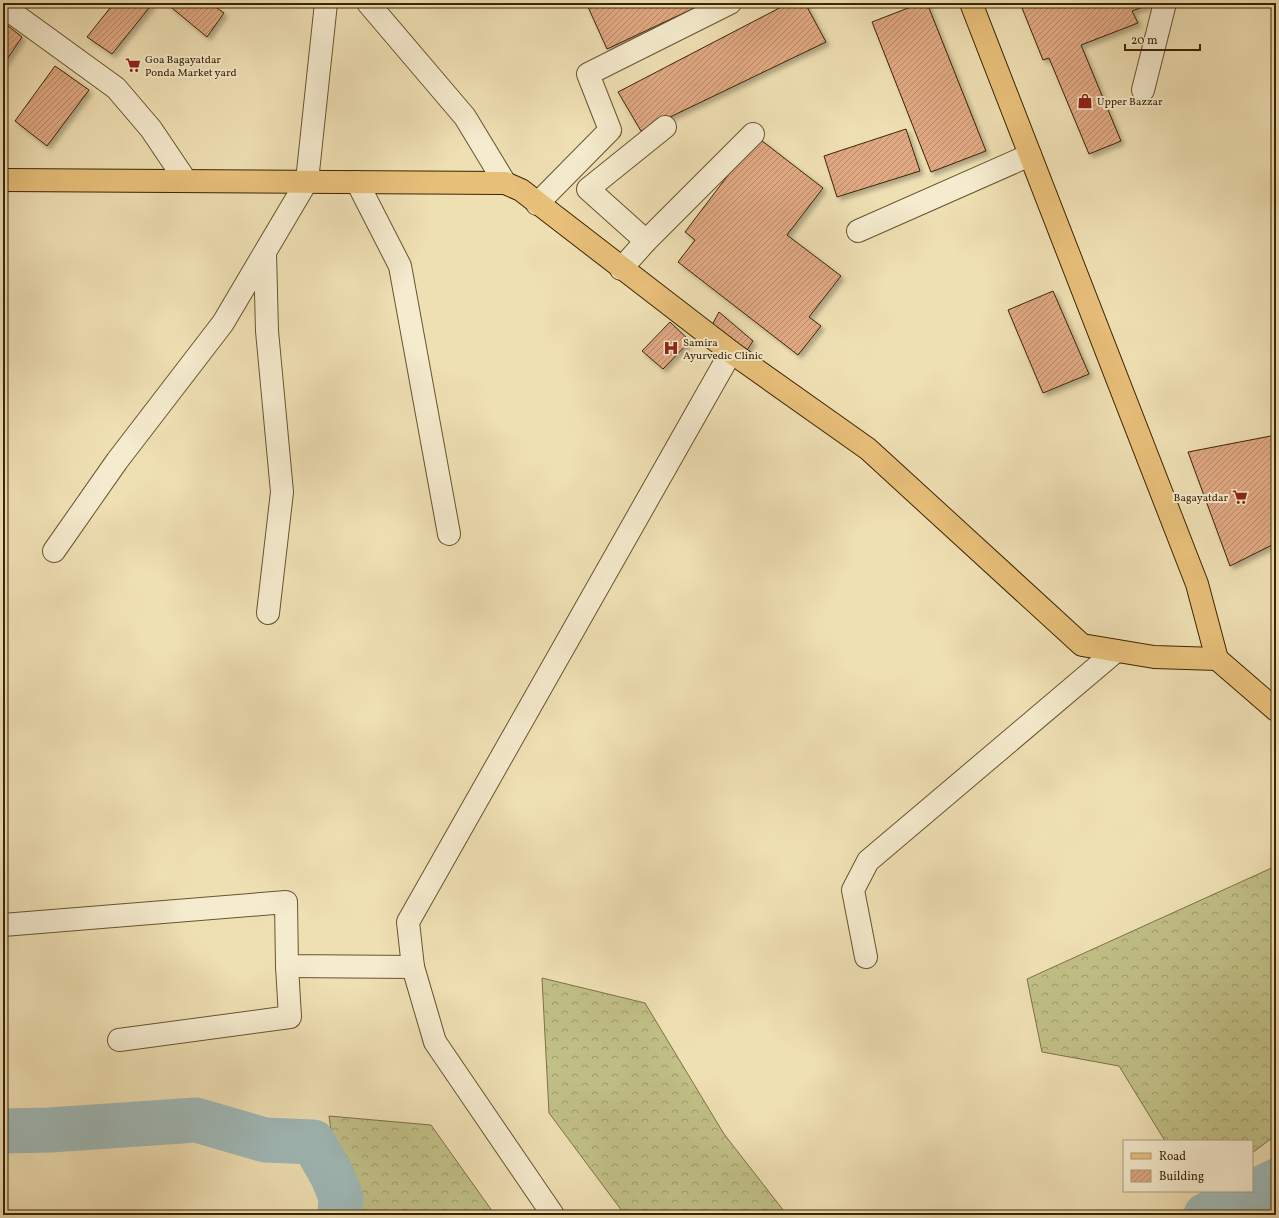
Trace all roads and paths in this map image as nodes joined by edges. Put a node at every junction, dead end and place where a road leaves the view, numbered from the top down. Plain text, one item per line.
1 (326, 3) edge
2 (368, 3) edge
3 (730, 3) edge
4 (971, 3) edge
5 (1165, 3) edge
6 (3, 6) edge
7 (1143, 90) dead end
8 (664, 127) dead end
9 (753, 134) dead end
10 (1030, 156) junction
11 (3, 180) edge
12 (186, 181) junction
13 (307, 181) junction
14 (357, 182) junction
15 (505, 183) junction
16 (537, 204) junction
17 (858, 231) dead end
18 (646, 241) junction
19 (265, 253) junction
20 (621, 269) junction
21 (731, 352) junction
22 (449, 534) dead end
23 (54, 551) dead end
24 (268, 613) dead end
25 (1116, 651) junction
26 (1216, 659) junction
27 (1276, 710) edge
28 (3, 925) edge
29 (866, 957) dead end
30 (287, 966) junction
31 (412, 968) junction
32 (119, 1040) dead end
33 (553, 1215) edge

1 - 13 street
2 - 15 street
3 - 16 street
4 - 10 main road
5 - 7 street
6 - 12 street
8 - 18 street
9 - 18 street
10 - 17 street
10 - 26 main road
11 - 12 main road
12 - 13 main road
13 - 14 main road
13 - 19 street
14 - 15 main road
14 - 22 street
15 - 16 main road
16 - 20 main road
18 - 20 street
19 - 23 street
19 - 24 street
20 - 21 main road
21 - 25 main road
21 - 31 street
25 - 26 main road
25 - 29 street
26 - 27 main road
28 - 30 street
30 - 31 street
30 - 32 street
31 - 33 street

